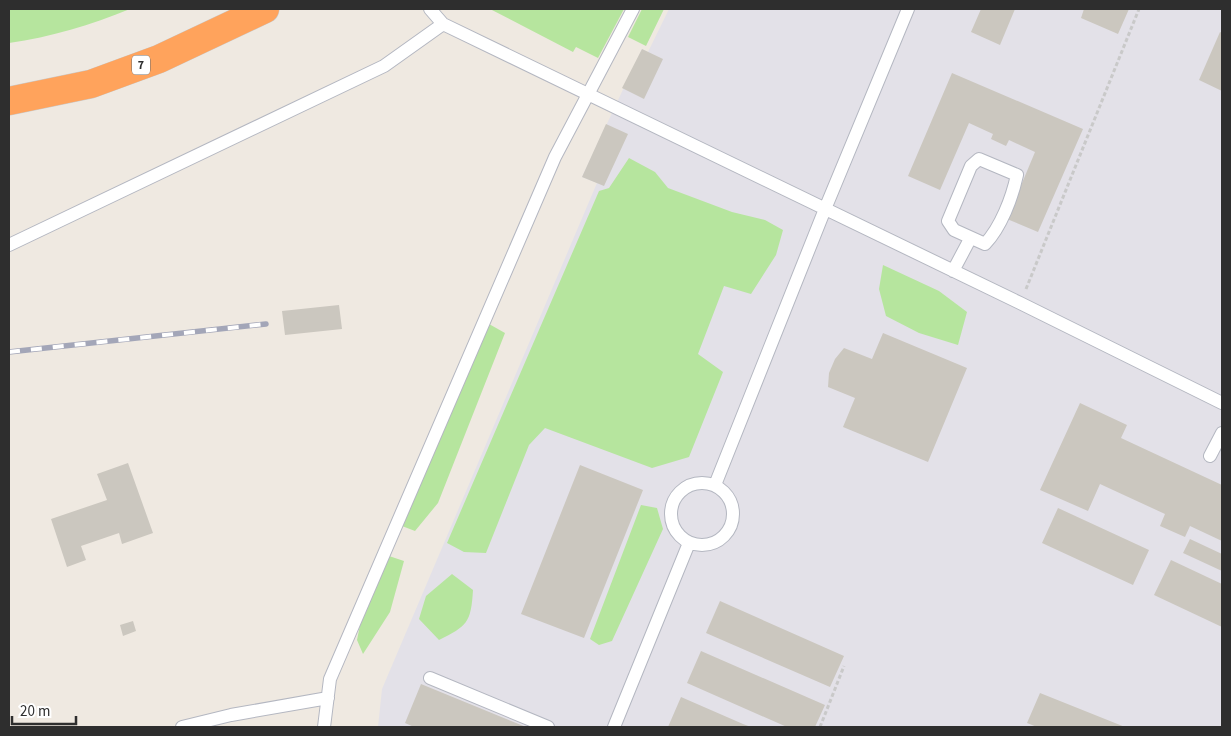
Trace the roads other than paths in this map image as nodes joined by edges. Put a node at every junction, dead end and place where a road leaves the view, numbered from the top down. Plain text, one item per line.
1 (265, 9) edge
2 (430, 9) edge
3 (634, 9) edge
4 (908, 9) edge
5 (442, 24) junction
6 (587, 94) junction
7 (9, 101) edge
8 (825, 209) junction
9 (970, 239) junction
10 (9, 245) edge
11 (953, 271) junction
12 (1222, 403) edge
13 (1222, 433) edge
14 (1210, 456) dead end
15 (715, 486) junction
16 (689, 543) junction
17 (430, 678) dead end
18 (328, 698) junction
19 (182, 727) edge
20 (324, 727) edge
21 (548, 727) edge
22 (614, 727) edge

1 - 7 highway, 7
2 - 5 lane
3 - 6 lane
4 - 8 lane
5 - 6 lane
5 - 10 lane
6 - 8 lane
6 - 18 lane
8 - 11 lane
8 - 15 lane
9 - 9 lane
9 - 11 lane
11 - 12 lane
13 - 14 lane
15 - 16 lane
15 - 16 lane
16 - 22 lane
17 - 21 lane
18 - 19 lane
18 - 20 lane

